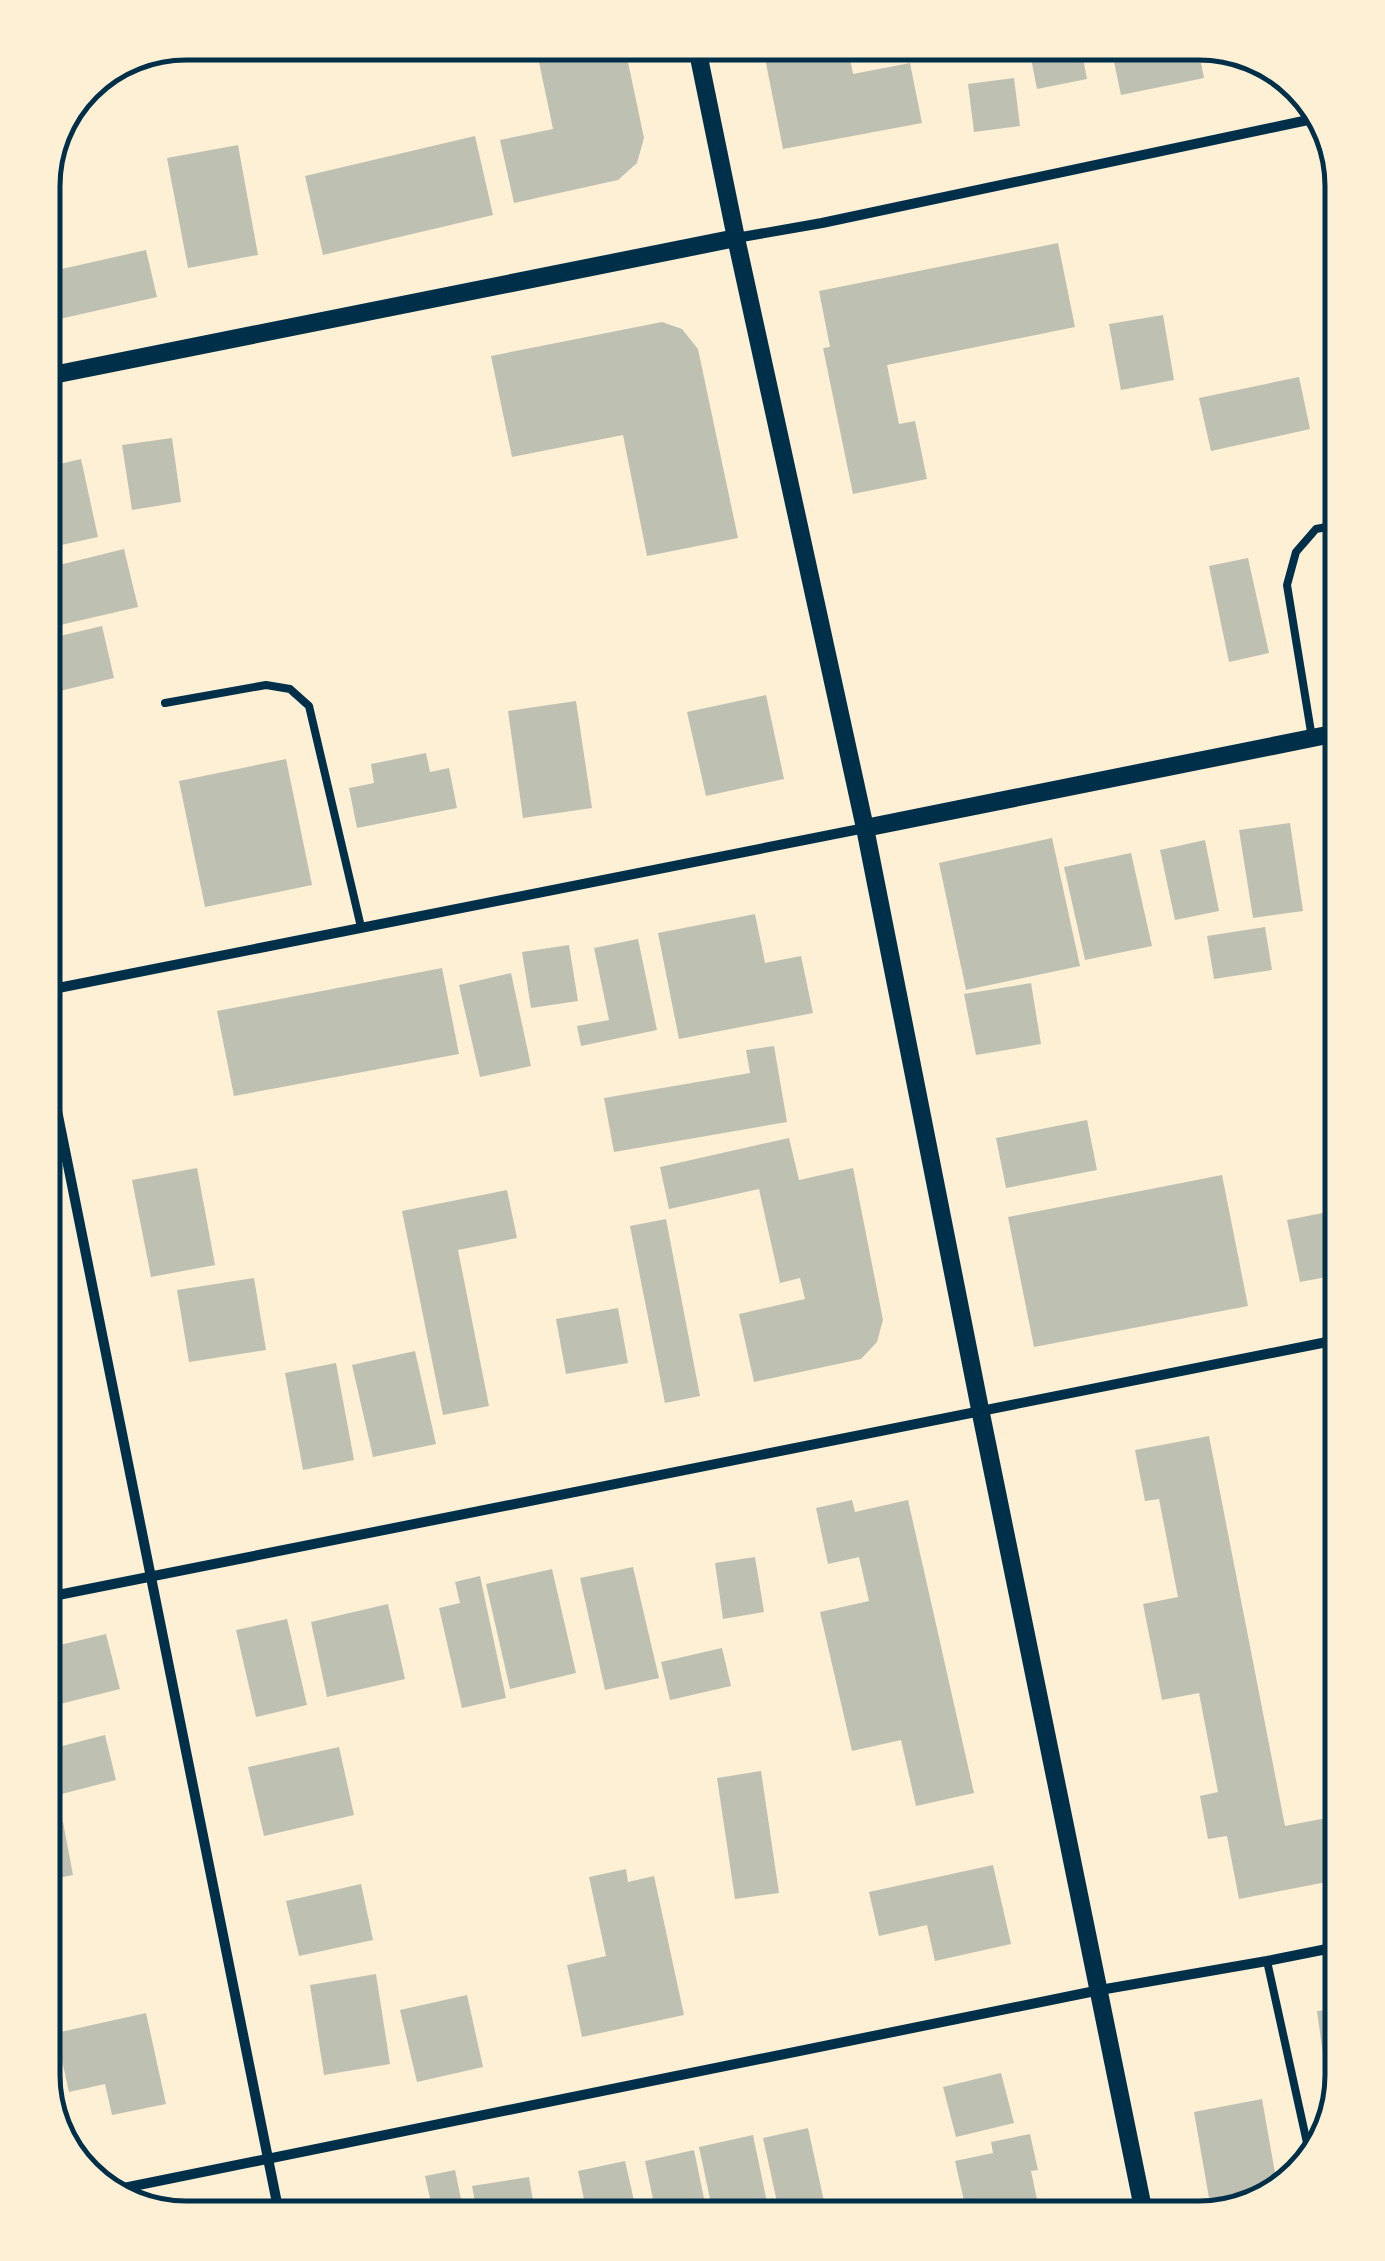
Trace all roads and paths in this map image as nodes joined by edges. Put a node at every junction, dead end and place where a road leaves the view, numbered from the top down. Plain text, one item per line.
1 (699, 60) edge
2 (1306, 120) edge
3 (736, 238) junction
4 (60, 374) edge
5 (1325, 527) edge
6 (165, 703) dead end
7 (1325, 735) edge
8 (1312, 738) junction
9 (865, 828) junction
10 (361, 928) junction
11 (60, 988) edge
12 (60, 1126) edge
13 (1325, 1342) edge
14 (980, 1409) junction
15 (150, 1576) junction
16 (60, 1594) edge
17 (1325, 1950) edge
18 (1267, 1962) junction
19 (1100, 1990) junction
20 (1306, 2141) edge
21 (268, 2159) junction
22 (129, 2187) edge
23 (277, 2201) edge
24 (1142, 2201) edge

1 - 3 street
2 - 3 street
3 - 4 street
3 - 9 street
5 - 8 lane
6 - 10 lane
7 - 8 street
8 - 9 street
9 - 10 street
9 - 14 street
10 - 11 street
12 - 15 street
13 - 14 street
14 - 15 street
14 - 19 street
15 - 16 street
15 - 21 street
17 - 18 street
18 - 19 street
18 - 20 lane
19 - 21 street
19 - 24 street
21 - 22 street
21 - 23 street

